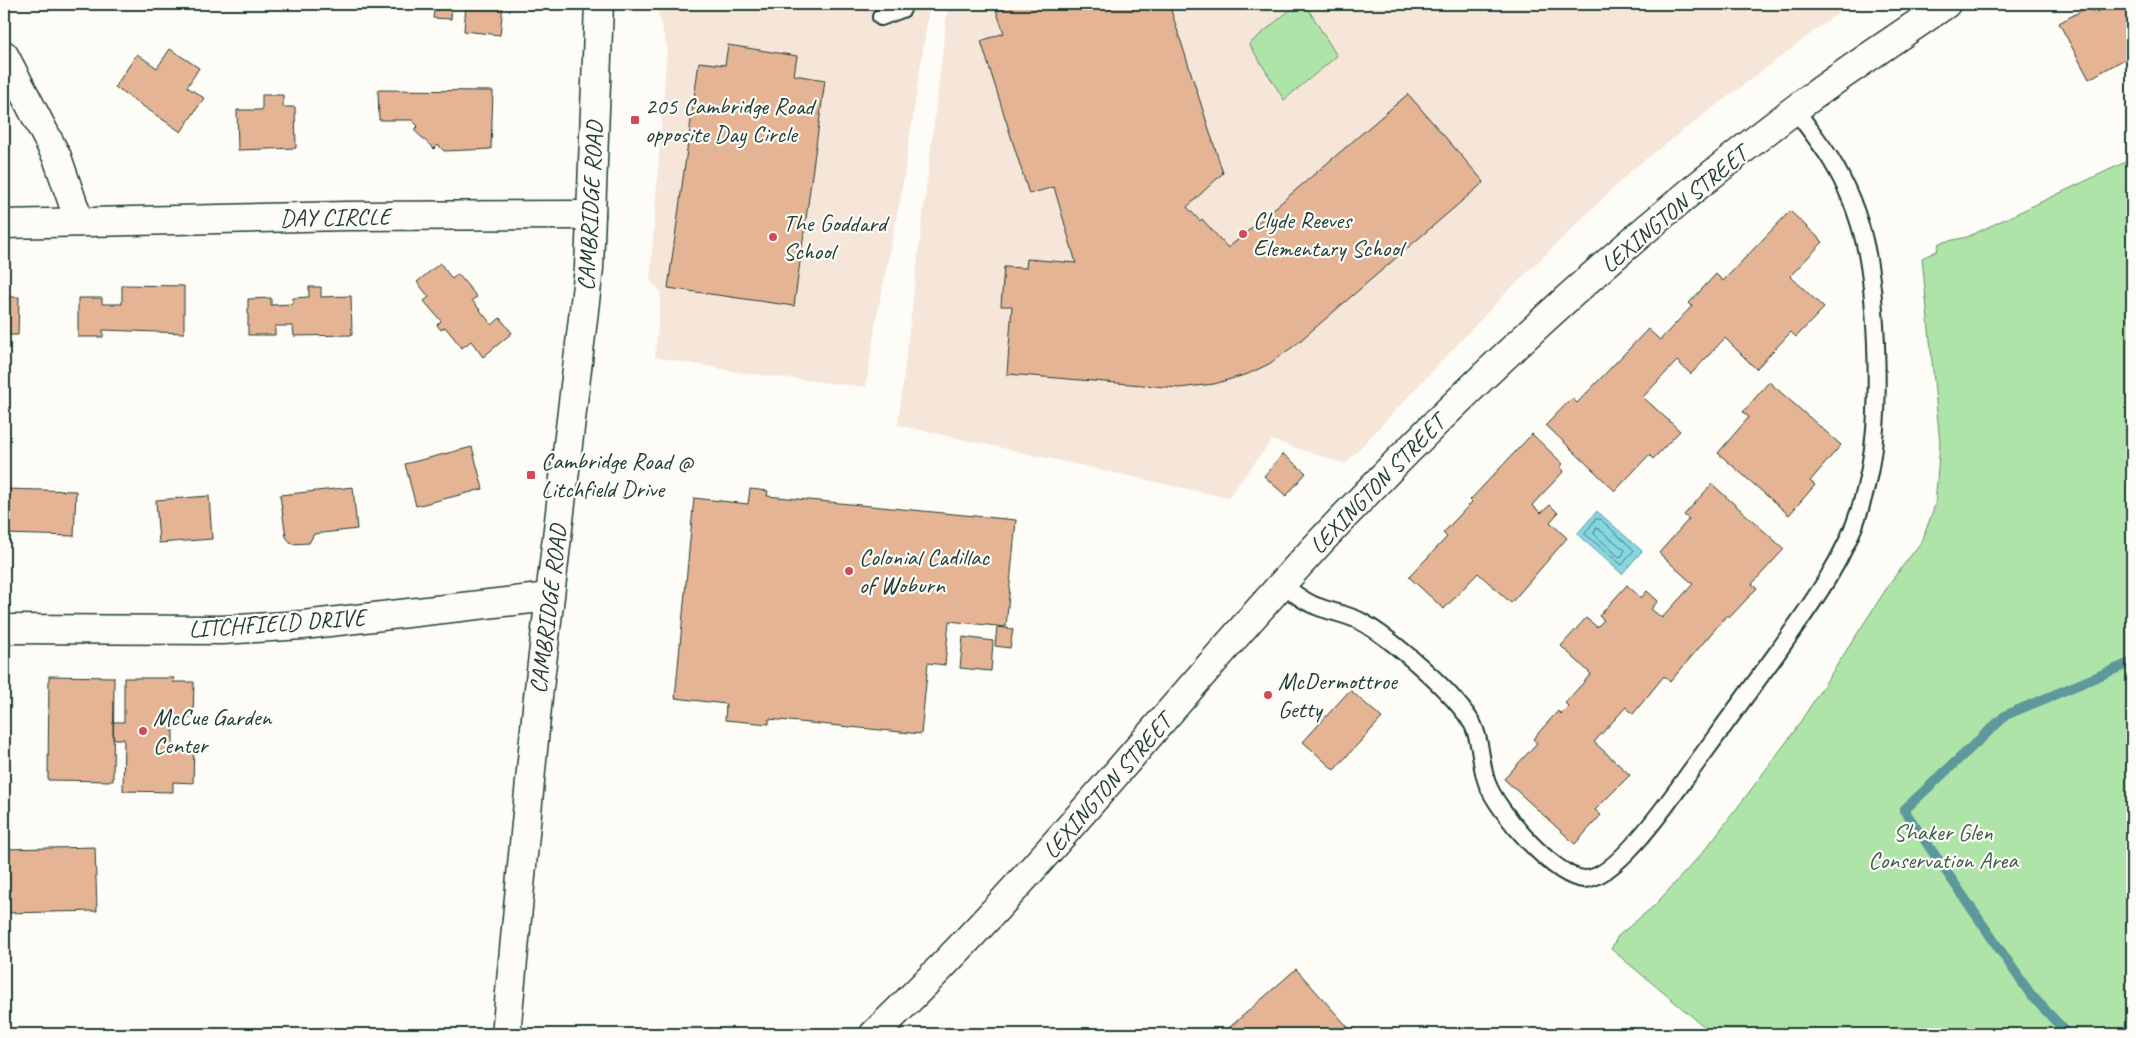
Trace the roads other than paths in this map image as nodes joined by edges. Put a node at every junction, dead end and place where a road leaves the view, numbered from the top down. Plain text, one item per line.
1 (599, 4) edge
2 (902, 4) edge
3 (1946, 4) edge
4 (881, 17) dead end
5 (4, 55) edge
6 (1795, 109) junction
7 (591, 215) junction
8 (79, 221) junction
9 (4, 224) edge
10 (1282, 585) junction
11 (549, 597) junction
12 (4, 629) edge
13 (506, 1034) edge
14 (874, 1034) edge

1 - 7 main road, CAMBRIDGE ROAD
2 - 4 lane
3 - 6 main road, LEXINGTON STREET
5 - 8 main road
6 - 10 main road, LEXINGTON STREET
6 - 10 lane
7 - 8 main road, DAY CIRCLE
7 - 11 main road, CAMBRIDGE ROAD
8 - 9 main road, DAY CIRCLE
10 - 14 main road, LEXINGTON STREET
11 - 12 main road, LITCHFIELD DRIVE
11 - 13 main road, CAMBRIDGE ROAD

